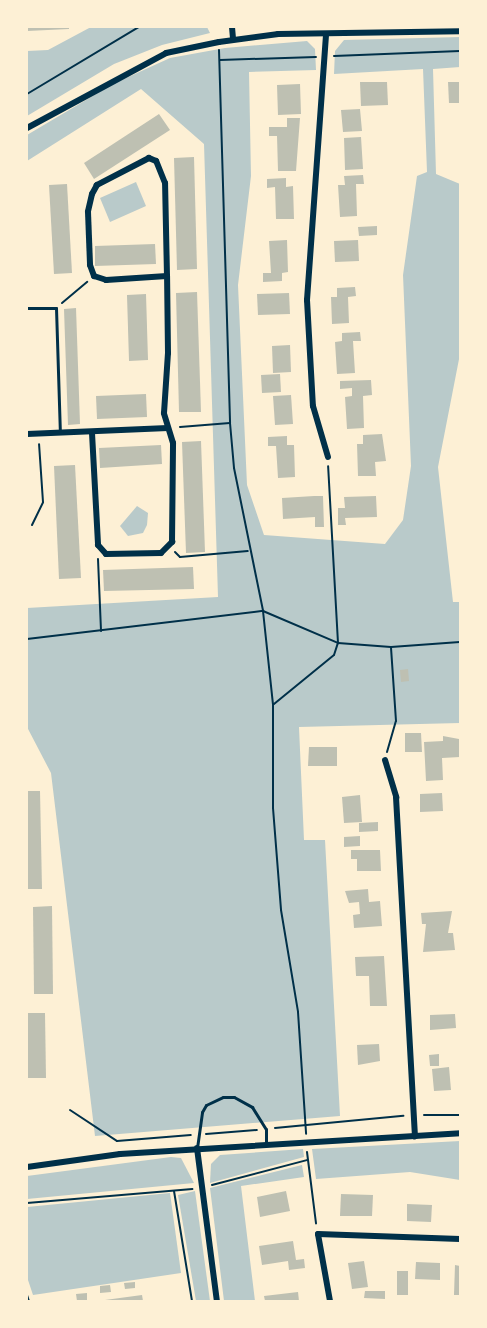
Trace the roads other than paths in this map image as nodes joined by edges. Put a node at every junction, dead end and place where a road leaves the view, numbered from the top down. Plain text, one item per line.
1 (232, 27) edge
2 (460, 31) edge
3 (326, 35) junction
4 (233, 39) junction
5 (27, 128) edge
6 (167, 276) junction
7 (27, 308) edge
8 (168, 428) junction
9 (60, 433) junction
10 (92, 433) junction
11 (27, 434) edge
12 (328, 457) road end
13 (385, 760) road end
14 (460, 1133) edge
15 (415, 1136) junction
16 (266, 1143) junction
17 (197, 1148) junction
18 (27, 1167) edge
19 (460, 1239) edge
20 (217, 1301) edge
21 (330, 1301) edge

1 - 4 street
2 - 3 street
3 - 4 street
3 - 12 street
4 - 5 street
6 - 6 street
6 - 8 street
7 - 9 lane
8 - 10 street
8 - 10 street
9 - 10 street
9 - 11 street
13 - 15 street
14 - 15 street
15 - 16 street
16 - 17 street
16 - 17 lane
17 - 18 street
17 - 20 street
19 - 21 street

